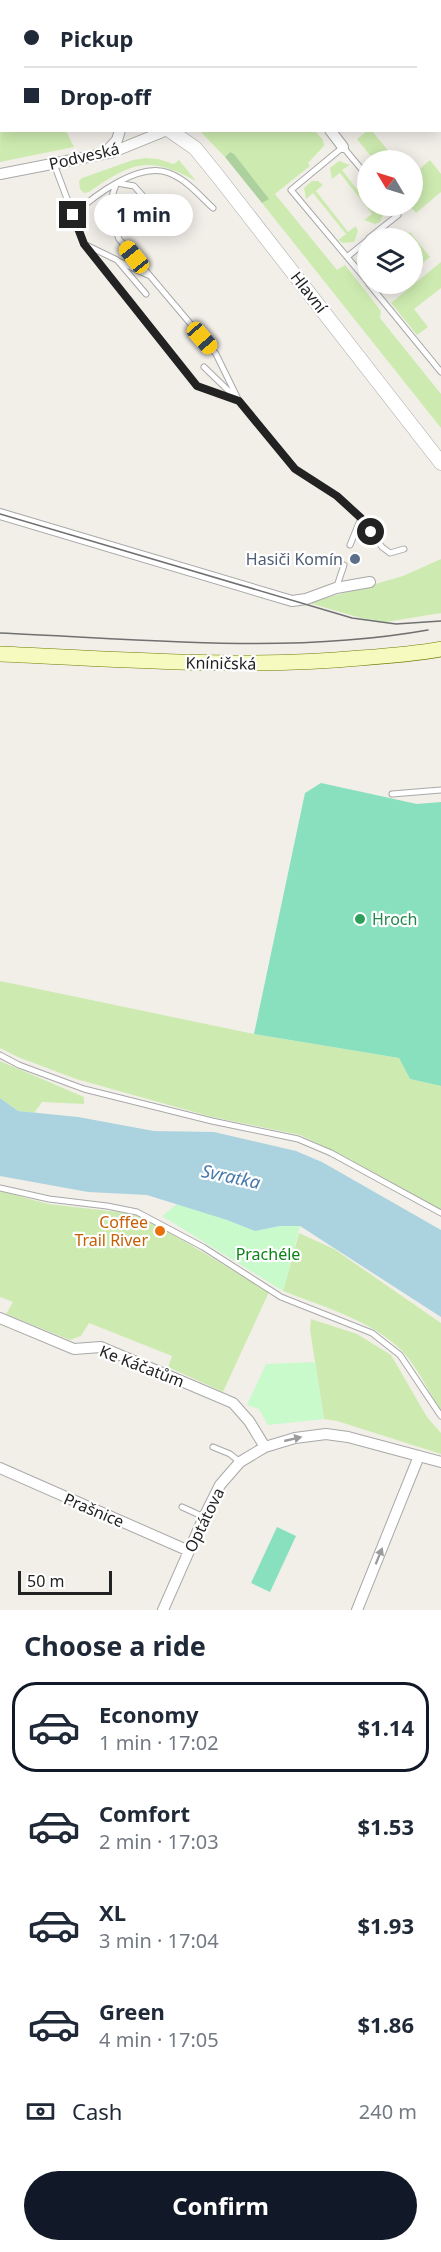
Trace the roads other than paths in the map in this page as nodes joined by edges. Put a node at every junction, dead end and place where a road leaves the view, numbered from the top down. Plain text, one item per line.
1 (119, 132) edge
2 (163, 132) edge
3 (171, 132) edge
4 (332, 132) edge
5 (343, 147) junction
6 (105, 153) junction
7 (54, 164) junction
8 (357, 164) edge
9 (0, 174) edge
10 (117, 183) junction
11 (151, 205) dead end
12 (213, 208) dead end
13 (73, 215) junction
14 (397, 216) edge
15 (382, 228) edge
16 (84, 244) junction
17 (357, 248) edge
18 (347, 257) junction
19 (117, 260) junction
20 (357, 269) edge
21 (149, 275) junction
22 (146, 294) dead end
23 (377, 294) edge
24 (204, 367) dead end
25 (441, 372) edge
26 (239, 401) junction
27 (441, 463) edge
28 (0, 514) edge
29 (361, 518) junction
30 (350, 544) dead end
31 (404, 549) dead end
32 (344, 565) dead end
33 (370, 582) dead end
34 (336, 588) junction
35 (441, 649) edge
36 (0, 654) edge
37 (441, 790) edge
38 (392, 794) dead end
39 (0, 1055) edge
40 (0, 1188) edge
41 (441, 1213) edge
42 (0, 1318) edge
43 (441, 1416) edge
44 (213, 1447) dead end
45 (265, 1447) junction
46 (419, 1456) junction
47 (240, 1462) junction
48 (441, 1462) edge
49 (0, 1468) edge
50 (182, 1507) dead end
51 (204, 1517) junction
52 (189, 1551) junction
53 (162, 1610) edge
54 (357, 1610) edge

1 - 6 street
2 - 6 street, Podveská
3 - 27 street, Hlavní
4 - 5 street
5 - 8 lane
5 - 18 lane
6 - 7 street, Podveská
7 - 9 street, Podveská
7 - 13 lane
10 - 11 lane
10 - 12 lane
10 - 13 lane
10 - 21 lane
13 - 16 lane
14 - 15 lane
16 - 19 lane
16 - 26 lane
17 - 18 lane
18 - 20 lane
19 - 21 lane
19 - 22 lane
21 - 26 lane
23 - 25 lane
24 - 26 lane
26 - 29 lane
28 - 34 street
29 - 30 lane
29 - 31 lane
32 - 34 lane
33 - 34 street
35 - 36 main road, Kníničská
37 - 38 lane
39 - 41 lane
40 - 43 lane
42 - 45 street, Ke Káčatům
44 - 47 lane
45 -> 46 street, Optátova
45 - 47 street, Optátova
46 - 48 street, Optátova
54 -> 46 street
47 - 51 street, Optátova
49 - 52 street, Prašnice
50 - 51 lane
51 - 52 street, Optátova
52 - 53 street, Optátova

